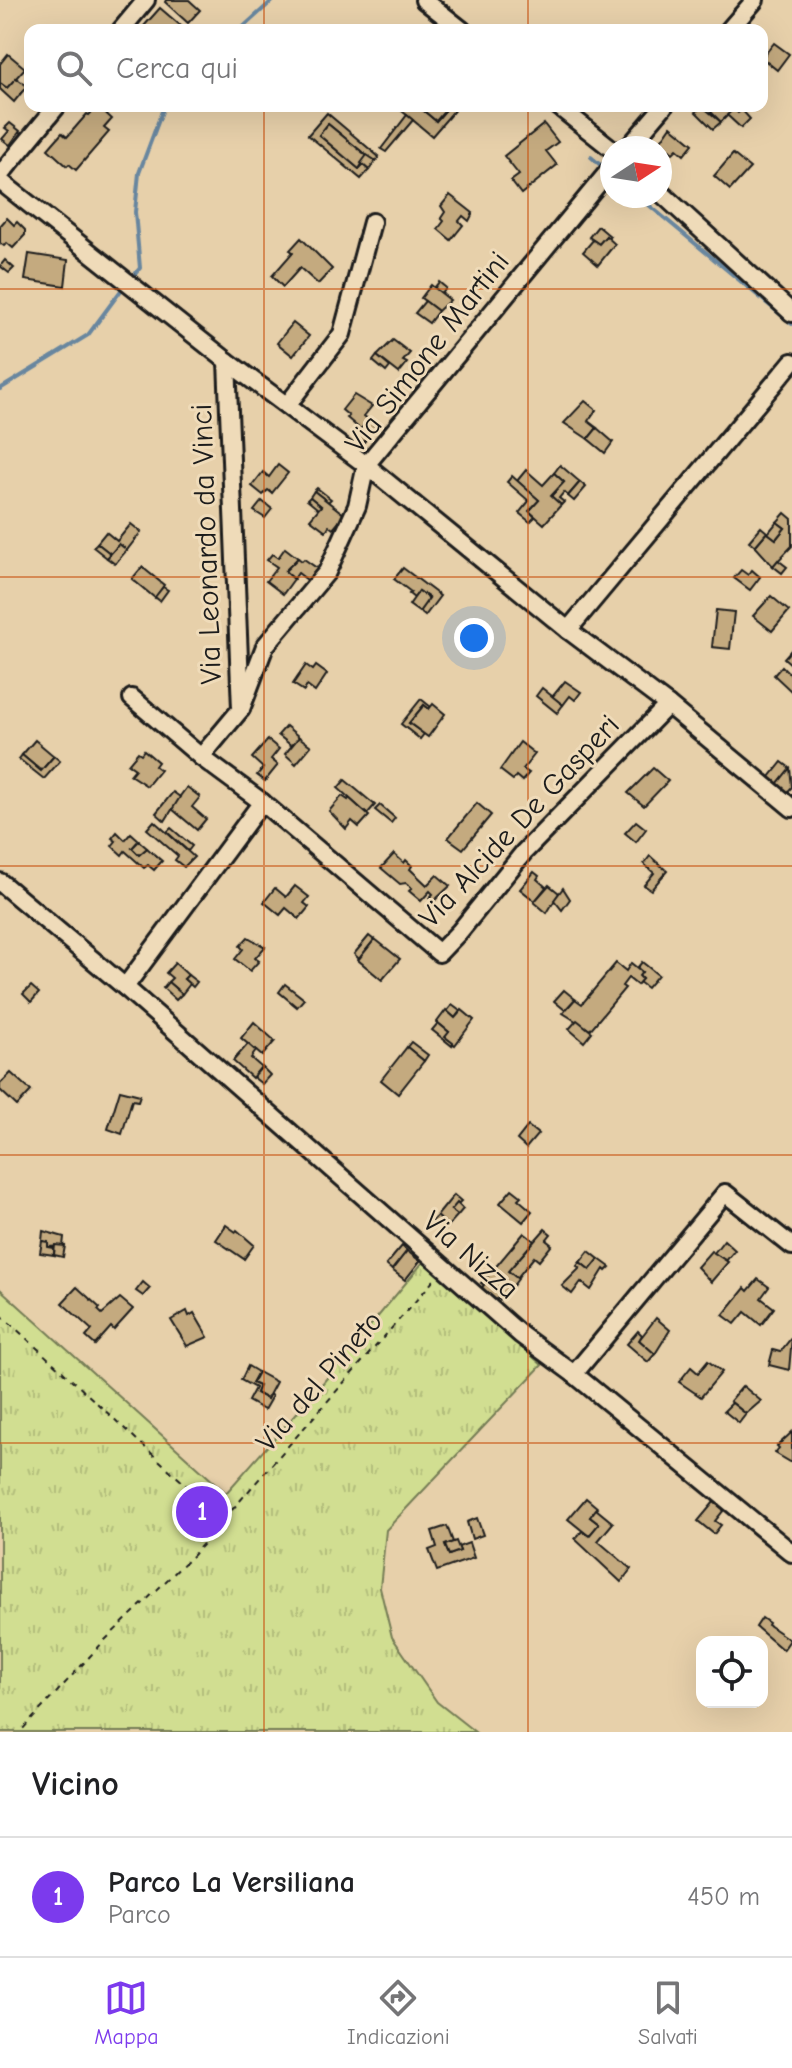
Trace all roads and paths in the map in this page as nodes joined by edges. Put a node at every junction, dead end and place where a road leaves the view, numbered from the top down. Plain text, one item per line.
1 (146, 0) edge
2 (424, 0) edge
3 (755, 0) edge
4 (126, 24) edge
5 (454, 24) edge
6 (734, 24) edge
7 (52, 112) edge
8 (566, 112) edge
9 (659, 112) edge
10 (638, 136) edge
11 (600, 139) edge
12 (0, 175) edge
13 (0, 181) edge
14 (600, 181) edge
15 (672, 203) edge
16 (372, 222) dead end
17 (792, 313) edge
18 (227, 361) junction
19 (792, 362) edge
20 (288, 404) junction
21 (366, 465) junction
22 (568, 630) junction
23 (132, 698) dead end
24 (668, 705) junction
25 (241, 709) junction
26 (201, 757) junction
27 (262, 802) junction
28 (792, 808) edge
29 (0, 882) edge
30 (125, 987) junction
31 (792, 1246) edge
32 (443, 1268) junction
33 (0, 1314) edge
34 (574, 1374) junction
35 (224, 1520) junction
36 (792, 1553) edge
37 (20, 1732) edge

1 - 4 street
2 - 5 street
3 - 6 street
7 - 12 street
8 - 11 street
9 - 10 street
13 - 18 street, Via Leonardo da Vinci
14 - 21 street, Via Simone Martini
15 - 17 street
16 - 20 street
18 - 20 street, Via Leonardo da Vinci
18 - 25 street, Via Leonardo da Vinci
19 - 22 street
20 - 21 street, Via Leonardo da Vinci
21 - 22 street, Via Leonardo da Vinci
21 - 25 street, Via Simone Martini
22 - 24 street, Via Leonardo da Vinci
23 - 26 street
24 - 27 street, Via Alcide De Gasperi
24 - 28 street, Via Leonardo da Vinci
25 - 26 street, Via Leonardo da Vinci
26 - 27 street
27 - 30 street
29 - 30 street, Via Nizza
30 - 32 street, Via Nizza
31 - 34 street
32 - 34 street, Via Nizza
32 - 35 path, Via del Pineto
33 - 35 path
34 - 36 street, Via Nizza
35 - 37 path, Via del Pineto

